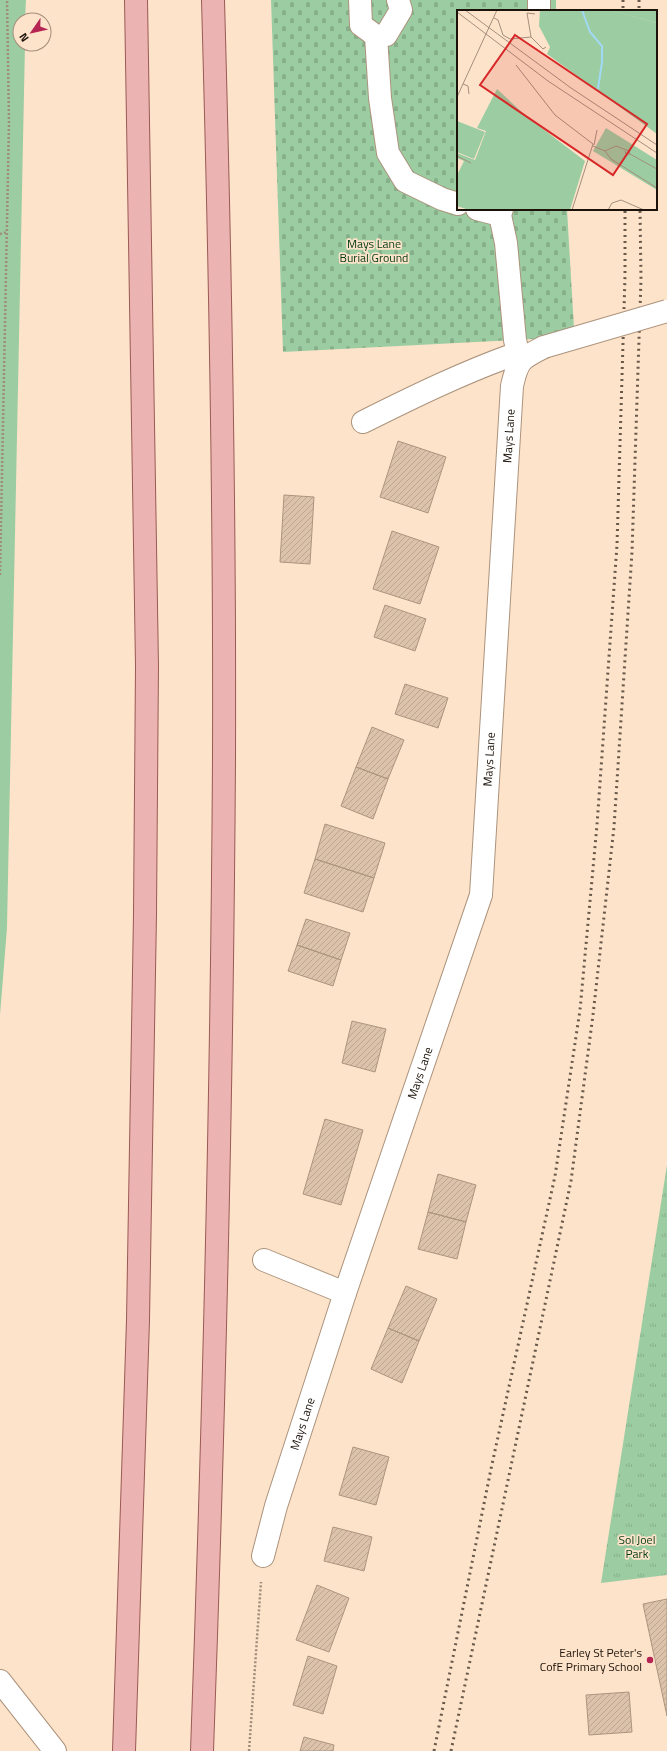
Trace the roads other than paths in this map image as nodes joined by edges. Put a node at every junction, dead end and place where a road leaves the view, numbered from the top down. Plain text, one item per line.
1 (136, 0) edge
2 (213, 0) edge
3 (360, 0) edge
4 (398, 0) edge
5 (376, 36) junction
6 (457, 204) edge
7 (485, 210) edge
8 (501, 212) edge
9 (667, 311) edge
10 (521, 356) junction
11 (363, 422) dead end
12 (264, 1260) dead end
13 (345, 1293) junction
14 (264, 1556) road end
15 (0, 1681) edge
16 (55, 1751) edge
17 (124, 1751) edge
18 (202, 1751) edge

1 - 17 main road
2 - 18 main road
3 - 5 street
4 - 5 street
5 - 6 street
7 - 8 street
8 - 10 street
9 - 10 street, bridge
10 - 11 street
10 - 13 street, Mays Lane
12 - 13 street
13 - 14 street, Mays Lane
15 - 16 street

